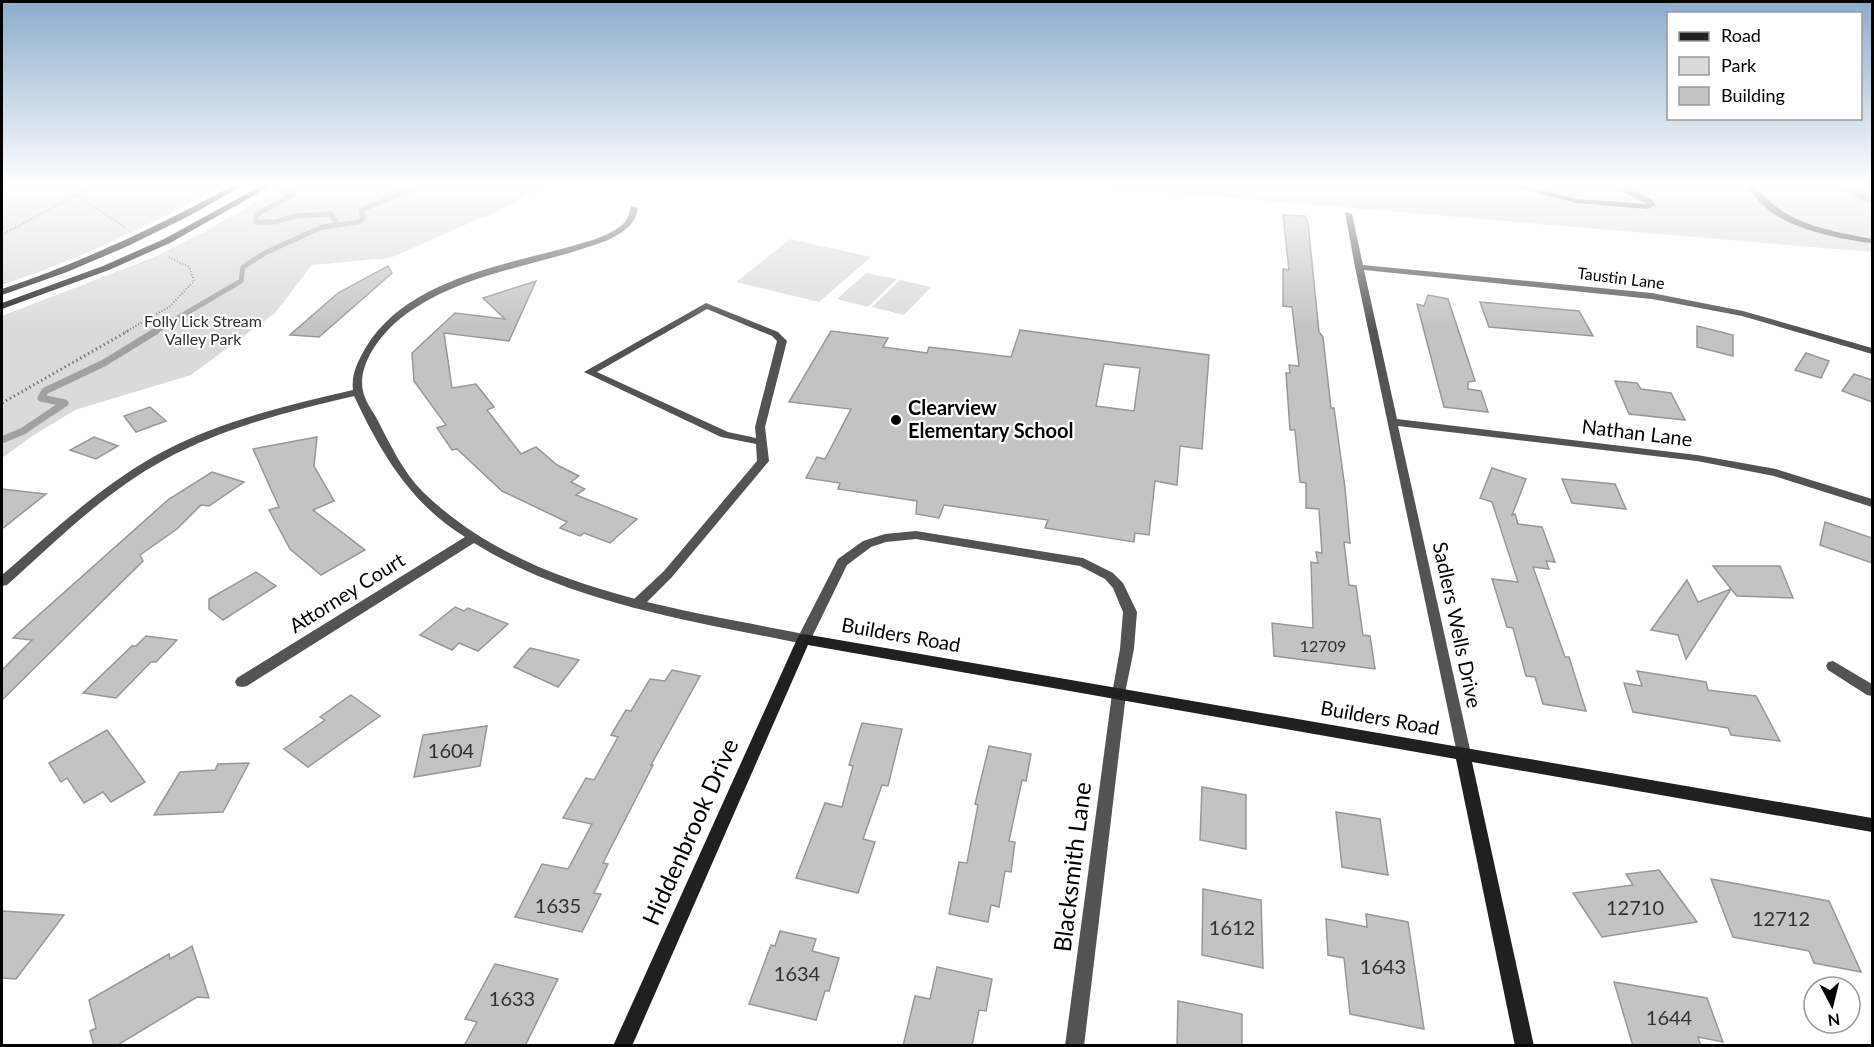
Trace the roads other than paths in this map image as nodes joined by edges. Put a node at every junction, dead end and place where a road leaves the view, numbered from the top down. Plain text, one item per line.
1 (148, 233) edge
2 (185, 233) edge
3 (613, 233) edge
4 (1352, 233) edge
5 (1834, 233) edge
6 (140, 237) junction
7 (1872, 241) edge
8 (161, 247) junction
9 (1359, 267) junction
10 (2, 292) edge
11 (2, 306) edge
12 (1872, 351) edge
13 (357, 392) junction
14 (1392, 422) junction
15 (762, 442) junction
16 (1872, 503) edge
17 (472, 537) junction
18 (2, 582) edge
19 (638, 603) junction
20 (804, 639) junction
21 (1833, 666) dead end
22 (242, 682) dead end
23 (1872, 692) edge
24 (1119, 694) junction
25 (1463, 754) junction
26 (1872, 825) edge
27 (622, 1046) edge
28 (1074, 1046) edge
29 (1525, 1046) edge

1 - 6 street
2 - 8 street
3 - 13 street
4 - 9 street, Sadlers Wells Drive
5 - 7 street
6 - 8 street
6 - 10 street
8 - 11 street
9 - 12 street, Taustin Lane
9 - 14 street, Sadlers Wells Drive
13 - 17 street, Builders Road
13 - 18 street
14 - 16 street, Nathan Lane
14 - 25 street, Sadlers Wells Drive
15 - 15 street
15 - 19 street
17 - 19 street, Builders Road
17 - 22 street, Attorney Court
19 - 20 street, Builders Road
20 - 24 street, Builders Road
20 - 24 street, Blacksmith Lane
20 - 27 street, Hiddenbrook Drive
21 - 23 street
24 - 25 street, Builders Road
24 - 28 street, Blacksmith Lane
25 - 26 street, Builders Road
25 - 29 street, Sadlers Wells Drive

